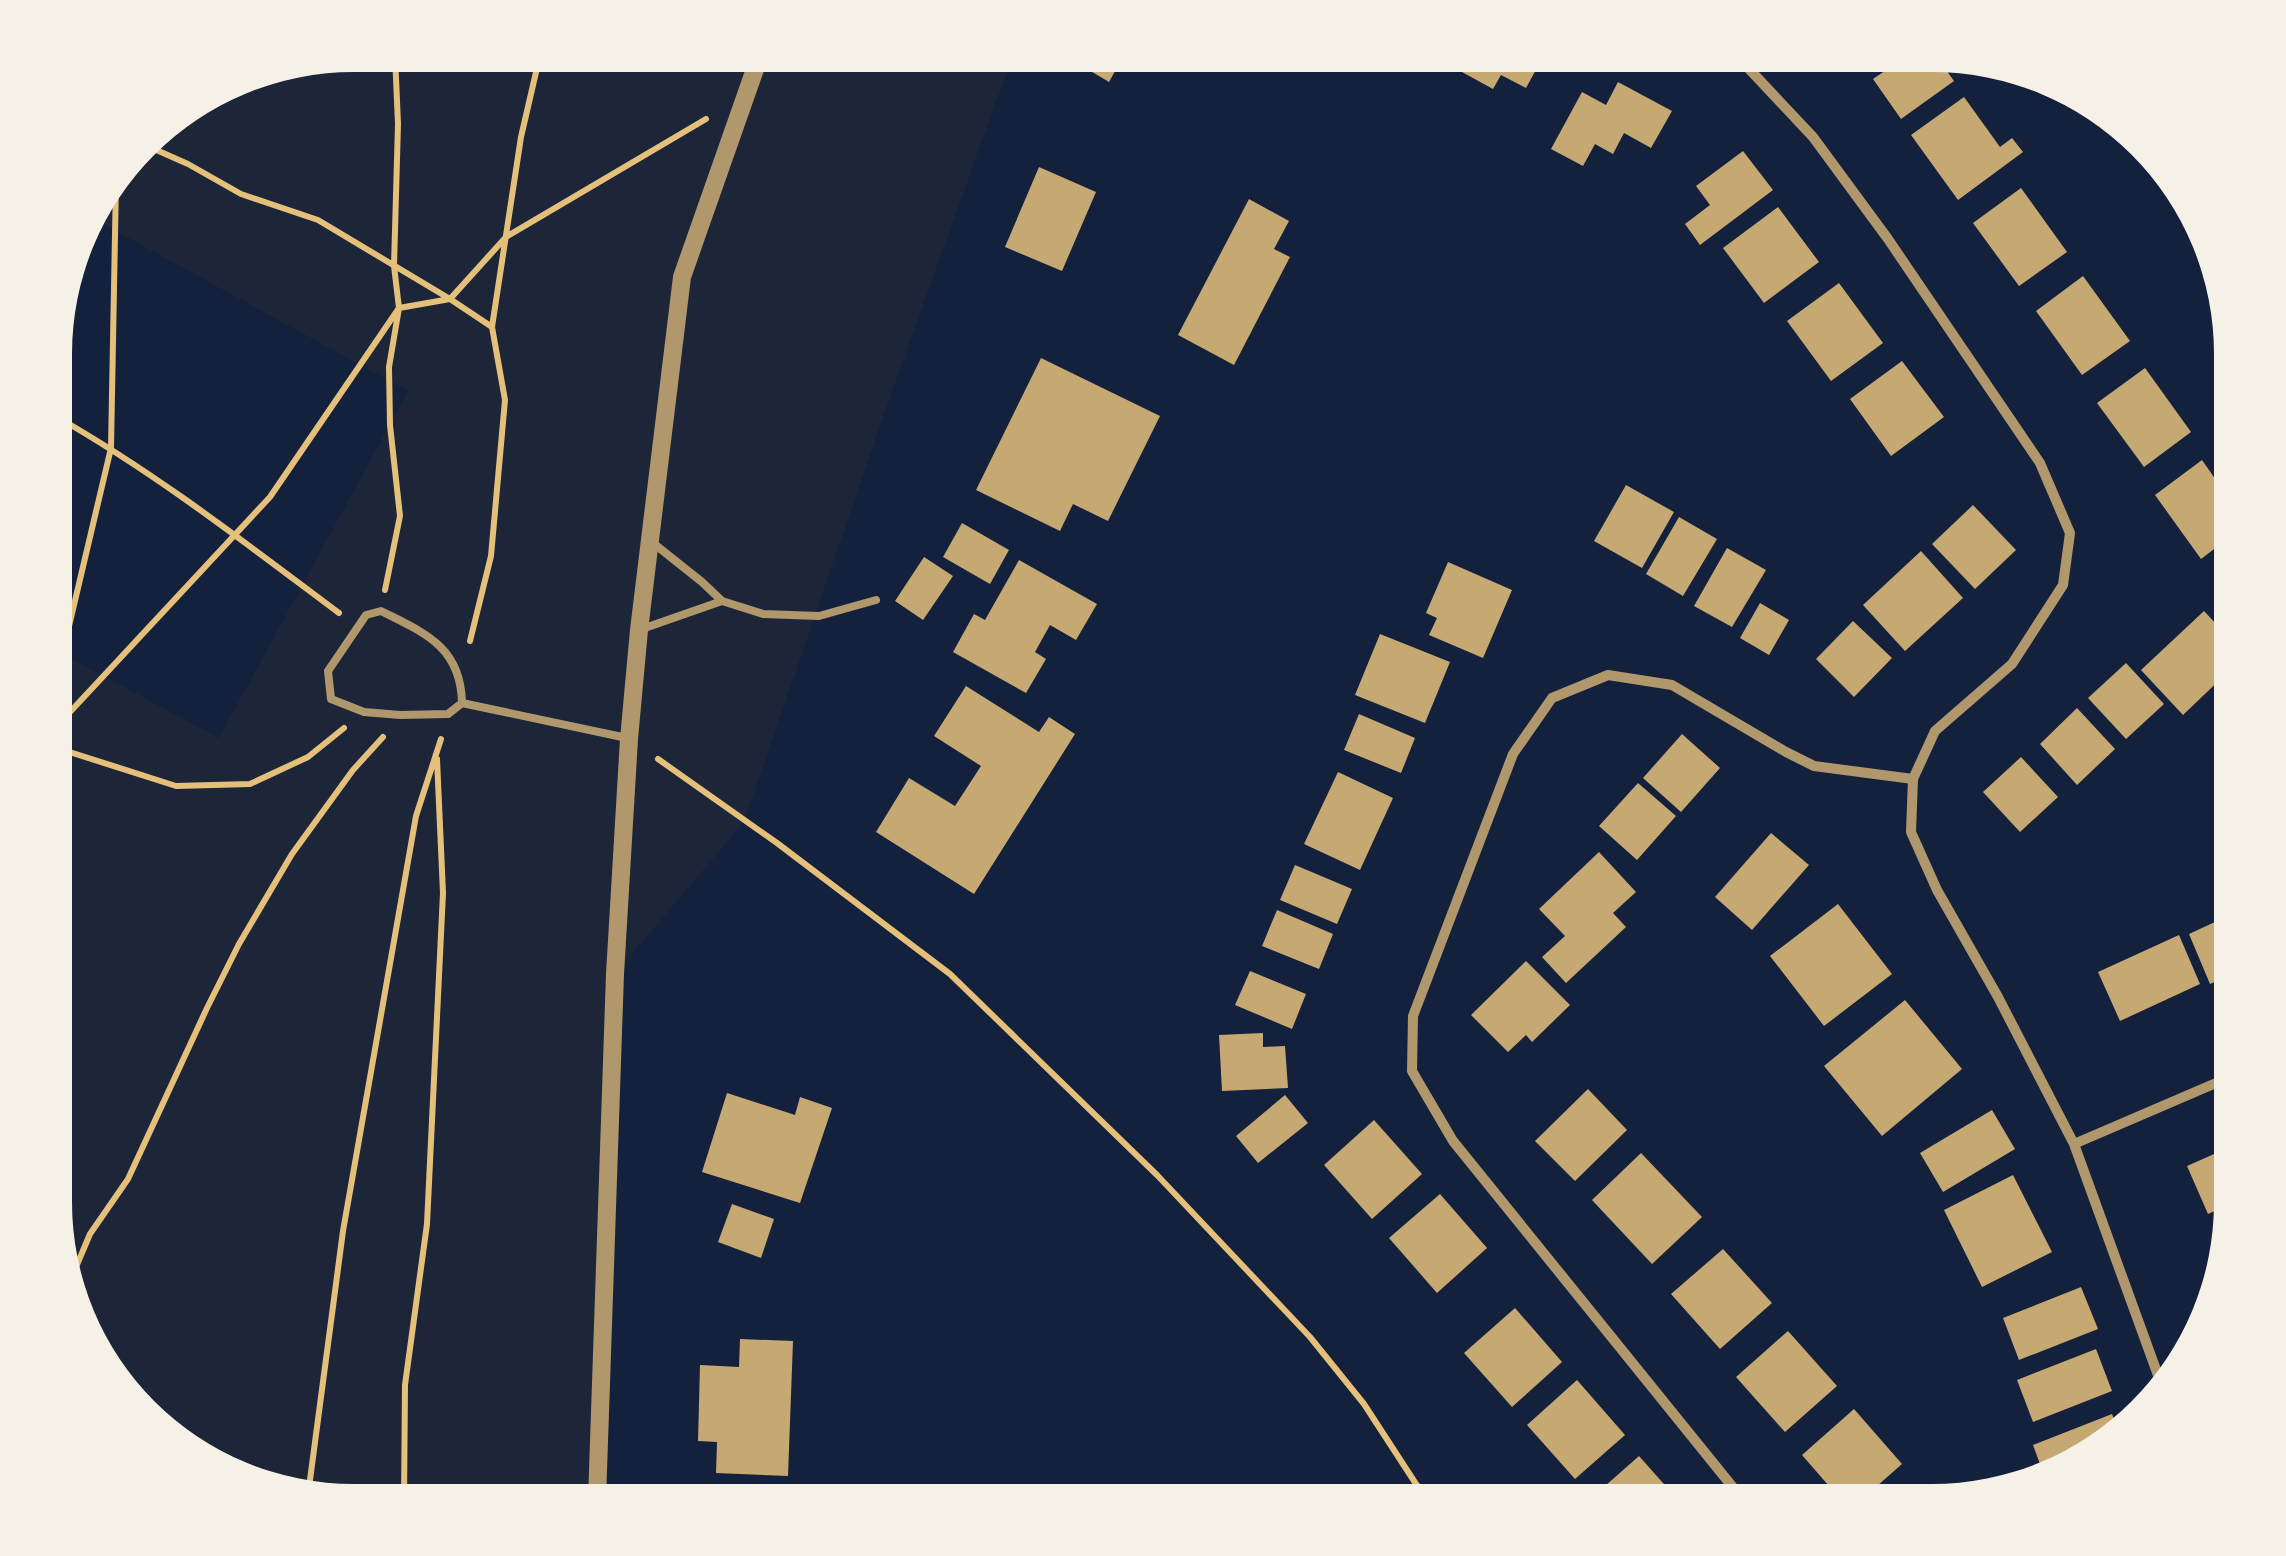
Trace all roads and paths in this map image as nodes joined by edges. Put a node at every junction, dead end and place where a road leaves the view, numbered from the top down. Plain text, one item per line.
1 (396, 72) edge
2 (536, 72) edge
3 (754, 72) edge
4 (1753, 72) edge
5 (746, 96) junction
6 (160, 152) edge
7 (116, 205) edge
8 (506, 237) junction
9 (394, 266) junction
10 (450, 299) junction
11 (399, 308) junction
12 (492, 327) junction
13 (72, 425) edge
14 (111, 448) junction
15 (234, 535) junction
16 (650, 541) junction
17 (876, 600) dead end
18 (722, 602) junction
19 (381, 611) junction
20 (72, 617) edge
21 (358, 627) junction
22 (639, 630) junction
23 (461, 681) junction
24 (462, 703) junction
25 (72, 711) edge
26 (364, 712) junction
27 (448, 714) junction
28 (400, 715) junction
29 (629, 738) junction
30 (436, 752) junction
31 (72, 753) edge
32 (1913, 779) junction
33 (2213, 1084) edge
34 (2074, 1144) junction
35 (79, 1260) edge
36 (2156, 1370) edge
37 (310, 1479) edge
38 (1416, 1483) edge
39 (1730, 1483) edge
40 (404, 1484) edge
41 (597, 1484) edge

1 - 9 path
2 - 8 path
3 - 5 street
4 - 32 street
5 - 8 path
5 - 16 street
6 - 9 path
7 - 14 path
8 - 10 path
8 - 12 path
9 - 10 path
9 - 11 path
10 - 11 path
10 - 12 path
11 - 15 path
11 - 19 path
12 - 23 path
13 - 14 path
14 - 15 path
14 - 20 path
15 - 21 path
15 - 25 path
16 - 18 lane
16 - 22 street
17 - 18 lane
18 - 22 lane
19 - 21 lane
19 - 23 lane
21 - 26 lane
22 - 29 street
23 - 24 lane
24 - 27 lane
24 - 29 lane
26 - 28 lane
26 - 31 path
27 - 28 lane
27 - 30 path
28 - 35 path
29 - 38 path
29 - 41 street
30 - 37 path
30 - 40 path
32 - 34 street
32 - 39 street
33 - 34 street
34 - 36 street

